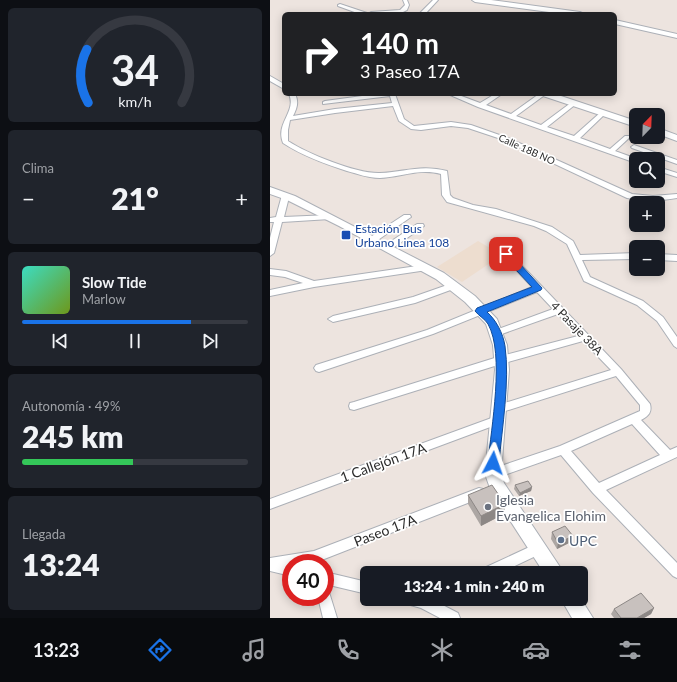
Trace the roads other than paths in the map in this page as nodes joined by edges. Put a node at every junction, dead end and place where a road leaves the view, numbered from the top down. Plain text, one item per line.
1 (405, 0) edge
2 (436, 0) edge
3 (475, 0) edge
4 (340, 5) dead end
5 (534, 7) junction
6 (359, 12) edge
7 (387, 12) edge
8 (424, 12) edge
9 (530, 12) edge
10 (567, 12) edge
11 (617, 22) edge
12 (677, 36) edge
13 (270, 78) edge
14 (282, 85) edge
15 (293, 96) edge
16 (376, 96) edge
17 (392, 96) edge
18 (456, 96) edge
19 (496, 96) edge
20 (541, 96) edge
21 (551, 96) edge
22 (325, 103) dead end
23 (574, 103) junction
24 (396, 104) junction
25 (480, 106) junction
26 (603, 113) junction
27 (510, 117) junction
28 (287, 119) junction
29 (629, 122) edge
30 (542, 127) junction
31 (665, 134) edge
32 (627, 137) dead end
33 (576, 138) junction
34 (677, 138) edge
35 (634, 147) dead end
36 (611, 151) junction
37 (629, 158) edge
38 (677, 162) edge
39 (665, 171) edge
40 (677, 175) edge
41 (275, 193) edge
42 (677, 196) edge
43 (330, 217) junction
44 (407, 217) dead end
45 (270, 220) edge
46 (279, 220) junction
47 (420, 226) dead end
48 (372, 240) junction
49 (387, 248) junction
50 (270, 253) edge
51 (506, 254) dead end
52 (629, 256) edge
53 (581, 257) dead end
54 (665, 257) edge
55 (677, 258) edge
56 (424, 268) junction
57 (270, 272) edge
58 (314, 284) junction
59 (453, 286) junction
60 (538, 288) junction
61 (270, 293) edge
62 (559, 310) junction
63 (480, 311) junction
64 (333, 319) dead end
65 (496, 333) junction
66 (585, 337) junction
67 (677, 344) edge
68 (501, 360) junction
69 (319, 368) dead end
70 (618, 372) junction
71 (354, 406) dead end
72 (498, 414) junction
73 (634, 419) junction
74 (563, 450) junction
75 (673, 454) edge
76 (495, 480) junction
77 (597, 489) junction
78 (270, 504) edge
79 (538, 549) junction
80 (328, 554) edge
81 (282, 564) edge
82 (270, 565) edge
83 (501, 566) edge
84 (549, 566) edge
85 (282, 568) edge
86 (677, 572) edge
87 (334, 580) edge
88 (360, 586) edge
89 (327, 606) edge
90 (432, 606) edge
91 (574, 606) edge
92 (579, 617) edge
93 (330, 618) edge
94 (453, 618) edge

1 - 7 street
2 - 8 street
3 - 5 street
4 - 6 street
5 - 9 street
5 - 10 street
11 - 12 street
13 - 14 street
15 - 28 street
16 - 22 street
17 - 24 street, Calle 18B NO
18 - 25 street
19 - 25 street
20 - 27 street
21 - 23 street
23 - 26 street
23 - 30 street
24 - 28 street
24 - 42 street, Calle 18B NO
25 - 27 street
26 - 29 street
26 - 33 street
27 - 30 street
28 - 67 street
30 - 33 street
31 - 34 street
32 - 36 street
33 - 36 street
35 - 38 street
36 - 37 street
39 - 40 street
41 - 43 street
41 - 46 street
43 - 46 street
43 - 48 street
44 - 48 street
45 - 46 street
46 - 50 street
47 - 49 street
48 - 49 street
49 - 56 street
51 - 60 street, 4 Pasaje 38A
52 - 53 street
54 - 55 street
56 - 58 street
56 - 59 street
57 - 58 street
58 - 61 street
59 - 63 street
59 - 64 street
60 - 62 street, 4 Pasaje 38A
60 - 63 street
62 - 65 street
62 - 66 street, 4 Pasaje 38A
63 - 65 street
63 - 69 street
65 - 68 street
66 - 68 street
66 - 70 street, 4 Pasaje 38A
68 - 71 street
68 - 72 street
70 - 72 street, 1 Callejón 17A
70 - 73 street, 4 Pasaje 38A
72 - 76 street
72 - 78 street, 1 Callejón 17A
73 - 74 street, Paseo 17A
73 - 75 street
74 - 76 street, Paseo 17A
74 - 77 street
75 - 77 street
76 - 79 street
76 - 80 street, Paseo 17A
77 - 86 street
79 - 83 street
79 - 84 street
81 - 82 street, Paseo 17A
82 - 85 street
87 - 88 street
89 - 93 street
90 - 94 street
91 - 92 street

